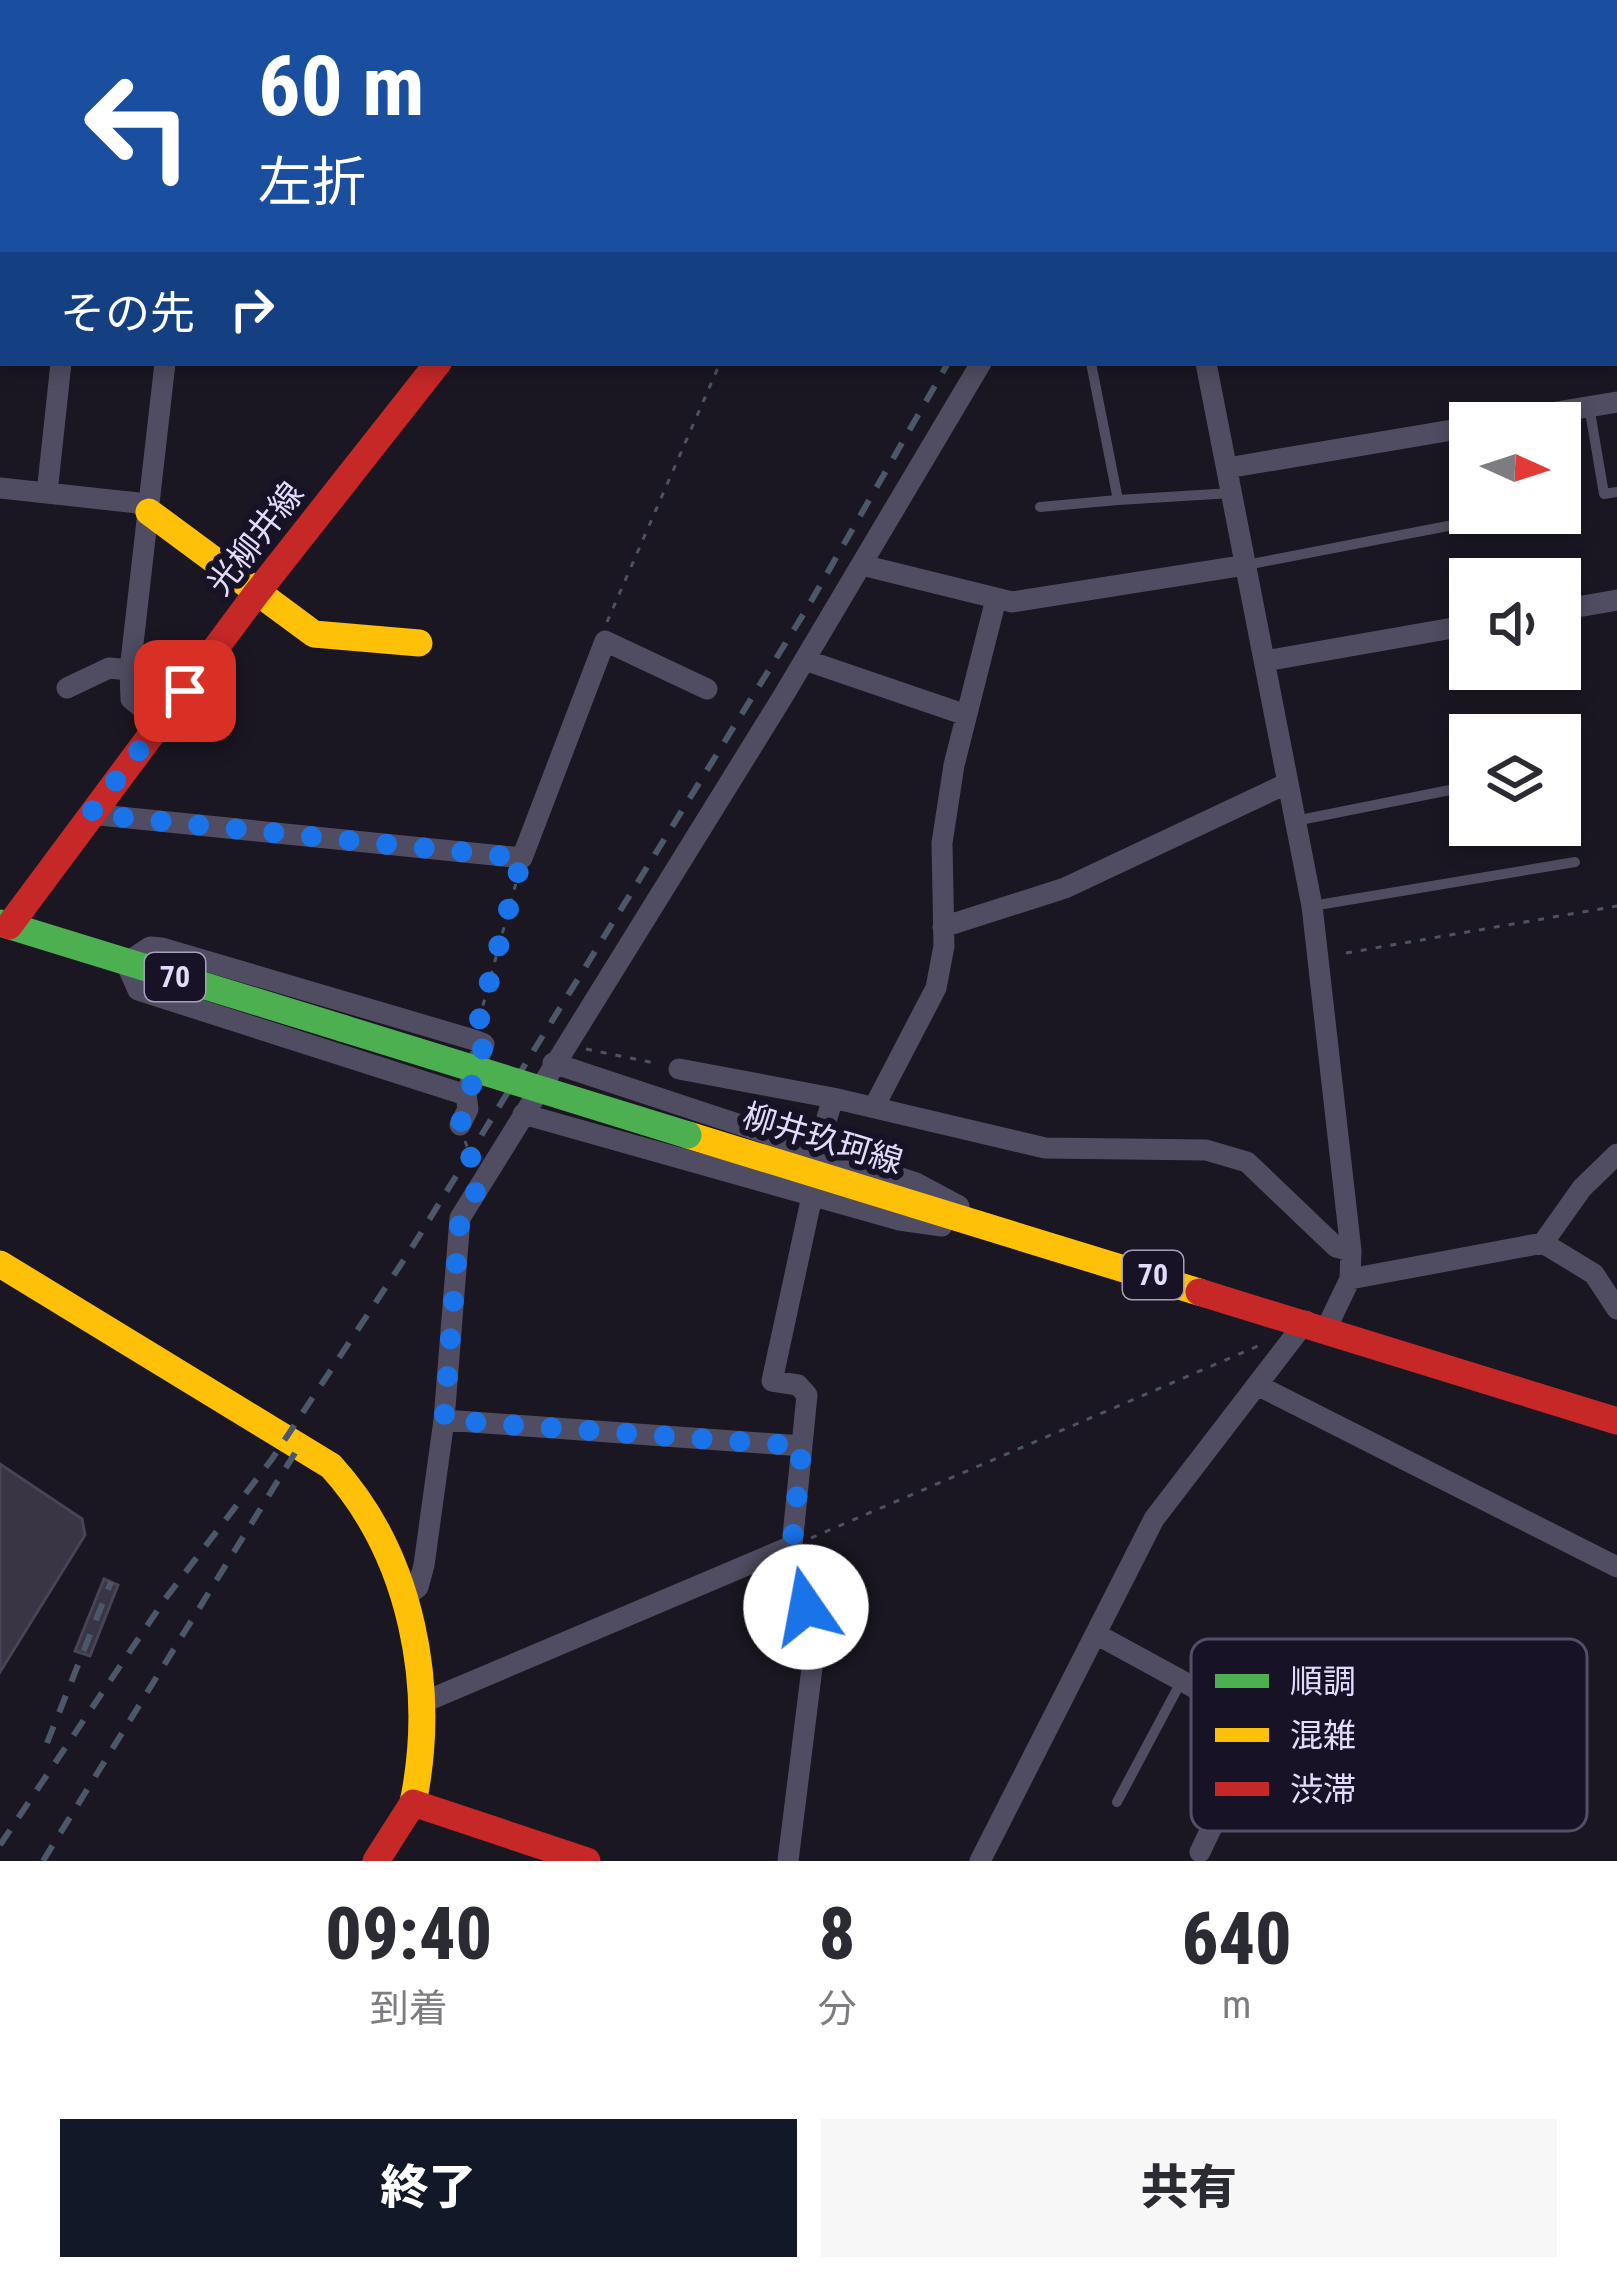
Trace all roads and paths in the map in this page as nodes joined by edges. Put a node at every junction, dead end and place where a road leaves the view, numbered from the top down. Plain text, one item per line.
1 (62, 366) edge
2 (165, 366) edge
3 (436, 366) edge
4 (718, 366) edge
5 (980, 366) edge
6 (1092, 366) edge
7 (1207, 366) edge
8 (1617, 402) edge
9 (1589, 406) junction
10 (1581, 407) edge
11 (1449, 431) edge
12 (1227, 468) junction
13 (0, 488) edge
14 (1617, 492) edge
15 (47, 493) junction
16 (1232, 493) junction
17 (1118, 500) junction
18 (1040, 507) dead end
19 (148, 512) junction
20 (1449, 526) edge
21 (862, 565) junction
22 (1246, 565) junction
23 (256, 594) junction
24 (996, 599) junction
25 (1616, 605) edge
26 (1581, 608) edge
27 (1449, 629) edge
28 (605, 641) junction
29 (419, 643) dead end
30 (805, 660) junction
31 (1265, 661) junction
32 (130, 670) junction
33 (67, 688) dead end
34 (707, 689) dead end
35 (966, 715) junction
36 (161, 723) junction
37 (1288, 783) junction
38 (1449, 790) edge
39 (90, 814) junction
40 (1295, 821) junction
41 (522, 858) junction
42 (1575, 862) dead end
43 (1312, 906) junction
44 (1617, 906) edge
45 (944, 927) junction
46 (3, 929) edge
47 (1346, 953) dead end
48 (126, 963) junction
49 (568, 1039) junction
50 (474, 1040) junction
51 (554, 1063) junction
52 (679, 1069) joint
53 (633, 1093) junction
54 (466, 1096) junction
55 (833, 1098) junction
56 (874, 1107) junction
57 (523, 1114) junction
58 (460, 1125) joint
59 (618, 1141) junction
60 (817, 1151) junction
61 (1617, 1154) edge
62 (480, 1185) junction
63 (812, 1196) junction
64 (987, 1226) junction
65 (1543, 1244) junction
66 (1351, 1251) junction
67 (0, 1264) edge
68 (1350, 1279) junction
69 (1617, 1310) edge
70 (1316, 1324) junction
71 (1277, 1337) dead end
72 (1258, 1385) junction
73 (444, 1420) junction
74 (1617, 1420) edge
75 (802, 1446) junction
76 (792, 1546) junction
77 (1617, 1567) edge
78 (402, 1600) junction
79 (1096, 1634) junction
80 (1181, 1680) junction
81 (1191, 1686) edge
82 (424, 1702) junction
83 (1117, 1802) dead end
84 (413, 1803) junction
85 (376, 1861) edge
86 (586, 1861) edge
87 (788, 1861) edge
88 (980, 1861) edge

1 - 15 street
2 - 19 street
3 - 23 main road, 光柳井線
4 - 28 path
5 - 21 street
6 - 17 lane
7 - 12 street
8 - 9 street
9 - 10 street
9 - 14 lane
11 - 12 street
12 - 16 street
13 - 15 street
15 - 19 street
16 - 17 lane
16 - 22 street
17 - 18 lane
19 - 23 main road
19 - 32 street
20 - 22 lane
21 - 24 street
21 - 30 street
22 - 24 street
22 - 31 street
23 - 29 main road
23 - 36 main road, 光柳井線
24 - 35 street
25 - 26 street
27 - 31 street
28 - 34 street
28 - 41 street
30 - 35 street
30 - 49 street
31 - 37 street
32 - 33 street
32 - 36 street
35 - 45 street
36 - 39 main road, 光柳井線
37 - 40 street
37 - 45 street
38 - 40 lane
39 - 41 street
39 - 46 main road, 光柳井線
40 - 43 street
41 - 50 path
42 - 43 lane
43 - 66 street
44 - 47 path
45 - 56 street
46 - 48 main road, 柳井玖珂線 / 70
48 - 50 street
48 - 54 street
48 - 64 main road, 柳井玖珂線 / 70, bridge
49 - 51 street
49 - 52 path
50 - 54 street
51 - 53 street
51 - 57 street
52 - 55 street
53 - 59 street
53 - 60 street
54 - 58 street
55 - 56 street
55 - 60 street
56 - 66 street
57 - 59 street
57 - 62 street
58 - 62 path
59 - 63 street
60 - 64 street
61 - 65 street
62 - 73 street
63 - 64 street
63 - 75 street
64 - 70 main road, 柳井玖珂線 / 70
65 - 68 street
65 - 69 street
66 - 68 street
67 - 78 main road
68 - 70 street
70 - 72 street
70 - 74 main road, 柳井玖珂線 / 70
71 - 76 path
72 - 77 street
72 - 79 street
73 - 75 street
73 - 78 street
75 - 76 street
76 - 82 street
76 - 87 street
78 - 82 main road
79 - 80 street
79 - 88 street
80 - 81 street
80 - 83 lane
82 - 84 main road
84 - 85 main road
84 - 86 main road

